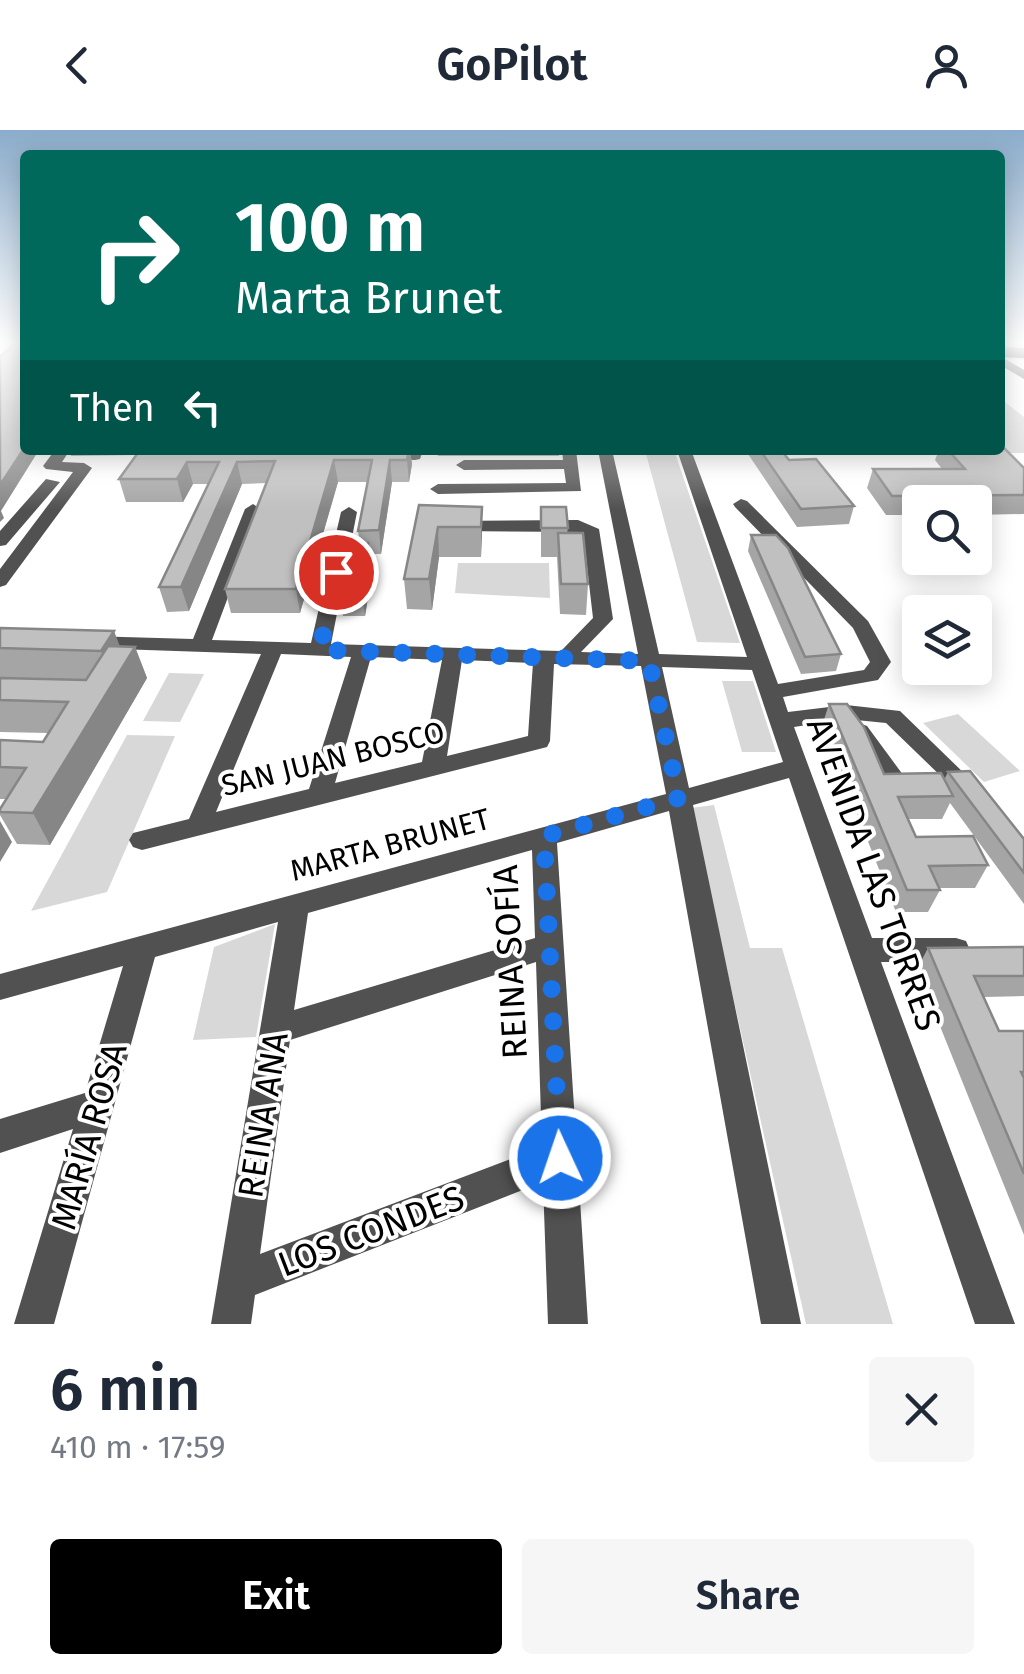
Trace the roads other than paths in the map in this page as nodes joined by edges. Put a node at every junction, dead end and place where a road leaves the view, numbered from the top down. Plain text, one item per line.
1 (59, 455) edge
2 (415, 455) edge
3 (605, 455) edge
4 (686, 455) edge
5 (358, 456) edge
6 (570, 457) edge
7 (464, 464) dead end
8 (52, 482) dead end
9 (438, 489) dead end
10 (740, 504) dead end
11 (253, 508) edge
12 (348, 512) dead end
13 (425, 527) edge
14 (0, 542) edge
15 (0, 581) edge
16 (70, 641) edge
17 (200, 646) junction
18 (274, 648) junction
19 (320, 650) junction
20 (363, 651) junction
21 (453, 654) junction
22 (544, 658) junction
23 (570, 658) junction
24 (649, 661) junction
25 (764, 678) junction
26 (846, 712) junction
27 (780, 721) junction
28 (797, 767) junction
29 (434, 768) junction
30 (957, 778) edge
31 (900, 789) edge
32 (318, 796) junction
33 (679, 798) junction
34 (198, 826) junction
35 (544, 836) junction
36 (142, 840) dead end
37 (294, 905) junction
38 (549, 946) junction
39 (143, 947) junction
40 (862, 950) junction
41 (986, 950) edge
42 (0, 987) edge
43 (275, 1030) junction
44 (97, 1106) junction
45 (0, 1136) edge
46 (560, 1158) junction
47 (238, 1282) junction
48 (30, 1322) edge
49 (231, 1324) edge
50 (568, 1324) edge
51 (782, 1324) edge
52 (995, 1324) edge

1 - 15 street
2 - 5 street
3 - 24 street
4 - 25 street, AVENIDA LAS TORRES
6 - 7 street
6 - 9 street
8 - 14 street
10 - 25 street
11 - 17 street
12 - 19 street
13 - 23 street
16 - 17 street
17 - 18 street
18 - 19 street
18 - 34 street
19 - 20 street
20 - 21 street
20 - 32 street
21 - 22 street
21 - 29 street
22 - 23 street
22 - 29 street, SAN JUAN BOSCO
23 - 24 street
24 - 25 street
24 - 33 street
25 - 27 street, AVENIDA LAS TORRES
26 - 27 street
26 - 30 street
26 - 31 street
27 - 28 street, AVENIDA LAS TORRES
28 - 33 street, MARTA BRUNET
28 - 40 street, AVENIDA LAS TORRES
29 - 32 street, SAN JUAN BOSCO
32 - 34 street, SAN JUAN BOSCO
33 - 35 street, MARTA BRUNET
33 - 51 street
34 - 36 street, SAN JUAN BOSCO
35 - 37 street, MARTA BRUNET
35 - 38 street, REINA SOFÍA
37 - 39 street, MARTA BRUNET
37 - 43 street, REINA ANA
38 - 43 street
38 - 46 street, REINA SOFÍA
39 - 42 street, MARTA BRUNET
39 - 44 street, MARÍA ROSA
40 - 41 street
40 - 52 street, AVENIDA LAS TORRES
43 - 47 street, REINA ANA
44 - 45 street
44 - 48 street, MARÍA ROSA
46 - 47 street, LOS CONDES
46 - 50 street, REINA SOFÍA
47 - 49 street, REINA ANA

